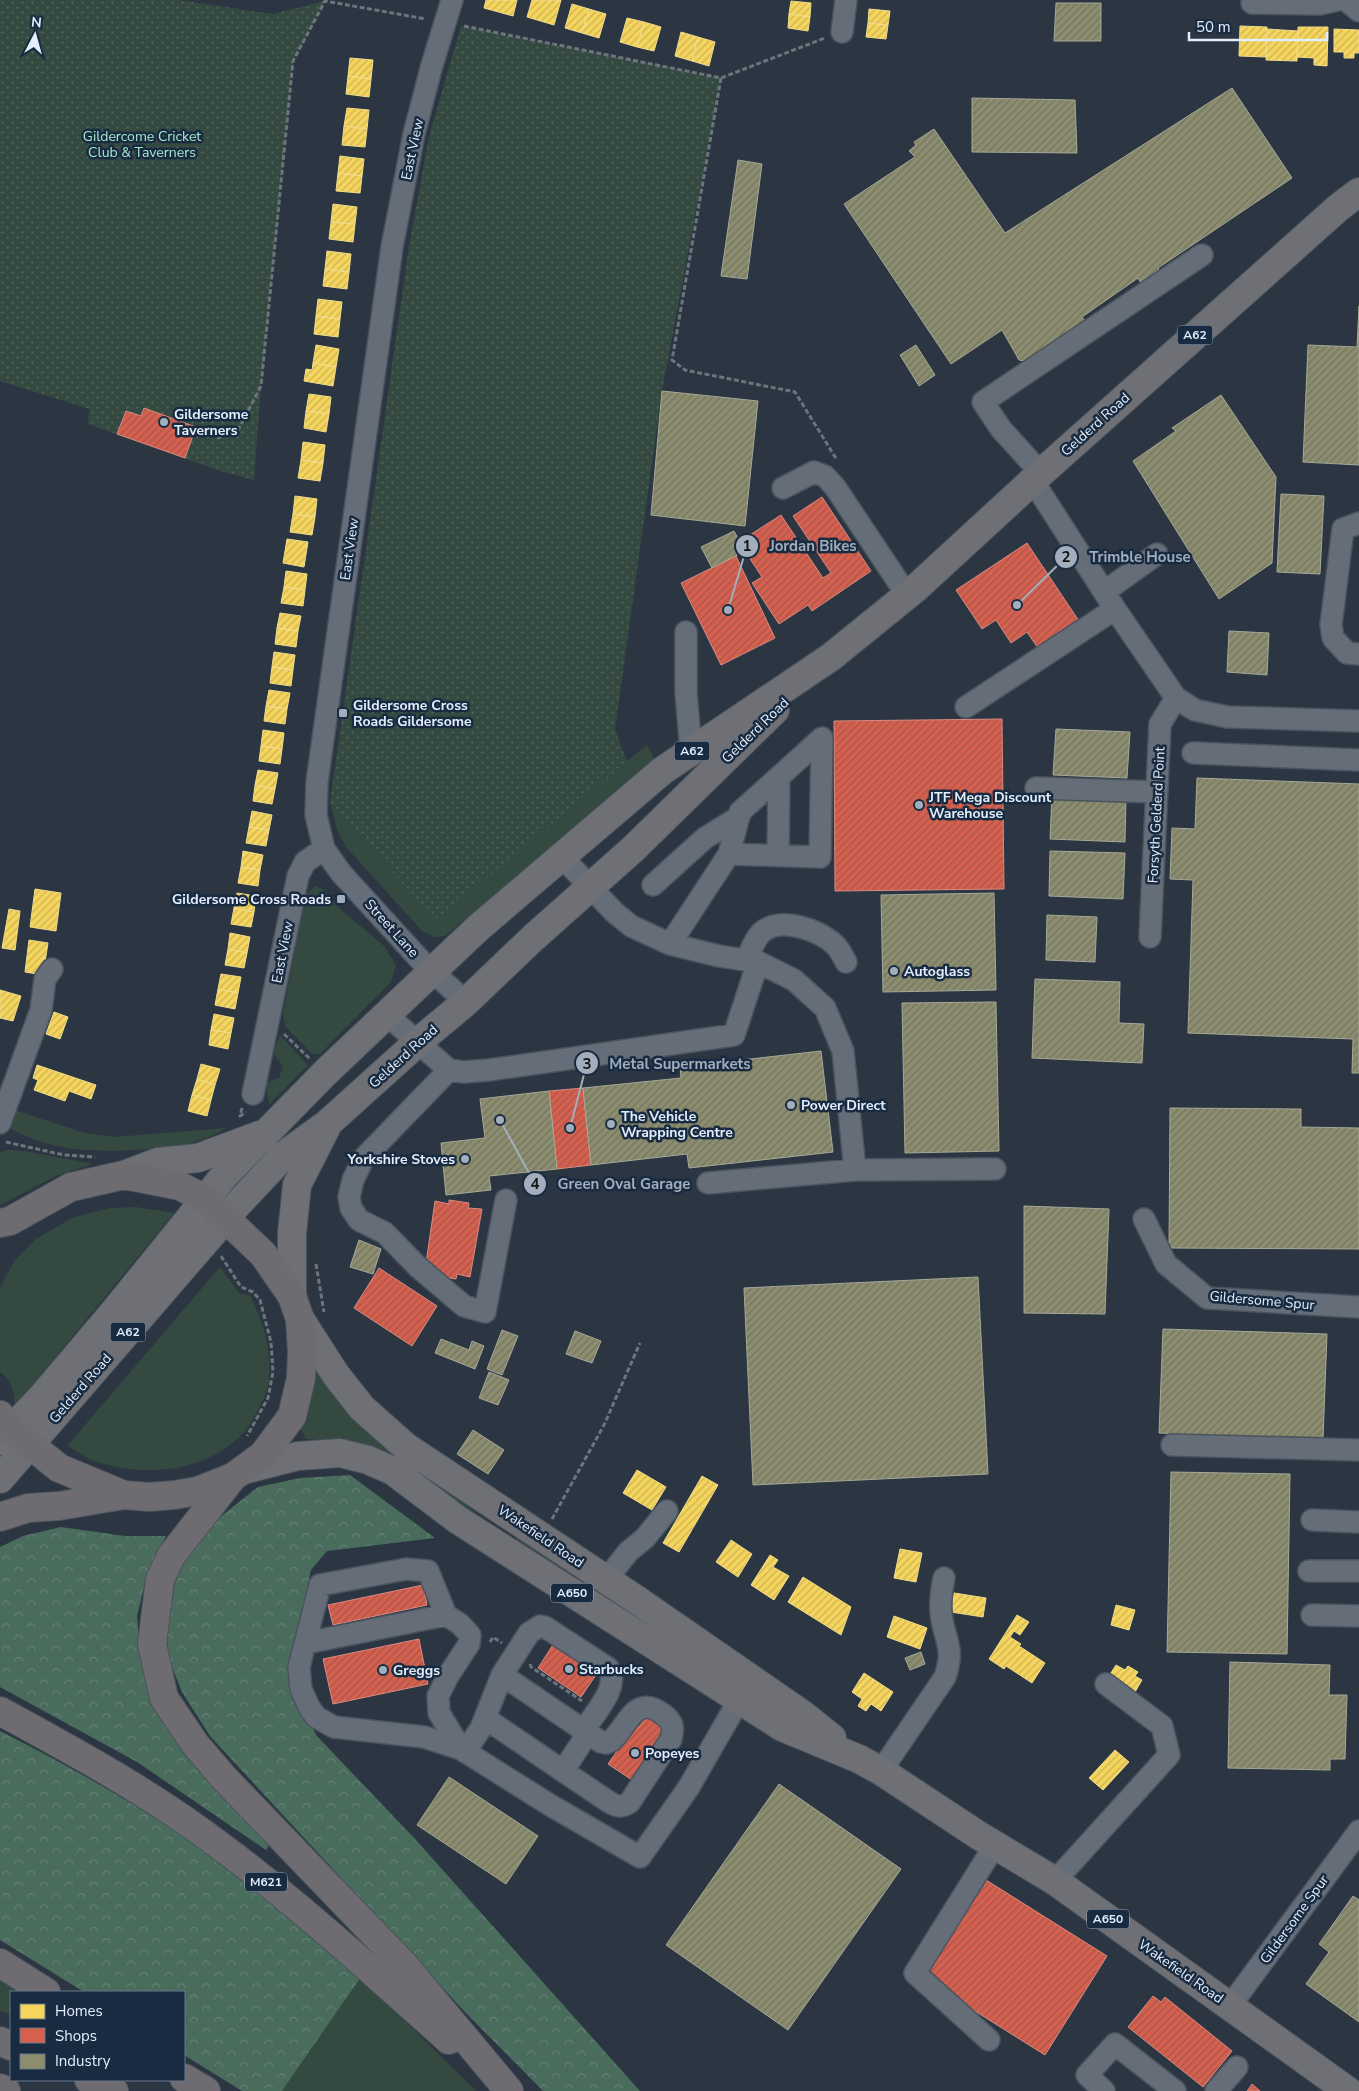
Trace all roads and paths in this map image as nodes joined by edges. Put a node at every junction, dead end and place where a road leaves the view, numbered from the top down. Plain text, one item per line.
1 (452, 0) edge
2 (846, 0) edge
3 (1338, 0) edge
4 (1346, 0) edge
5 (1252, 3) dead end
6 (1359, 11) edge
7 (446, 22) junction
8 (842, 32) joint
9 (721, 78) junction
10 (1359, 192) edge
11 (1202, 255) dead end
12 (217, 438) dead end
13 (841, 466) dead end
14 (1037, 477) junction
15 (783, 488) dead end
16 (1359, 523) edge
17 (1157, 554) dead end
18 (907, 596) junction
19 (1110, 601) junction
20 (686, 632) dead end
21 (1359, 654) edge
22 (831, 657) junction
23 (1176, 698) junction
24 (966, 707) dead end
25 (1359, 721) edge
26 (692, 751) junction
27 (1193, 753) dead end
28 (1359, 760) edge
29 (779, 777) junction
30 (1036, 788) dead end
31 (1157, 792) junction
32 (739, 817) junction
33 (324, 848) junction
34 (729, 854) junction
35 (778, 855) junction
36 (562, 856) junction
37 (653, 885) dead end
38 (591, 886) junction
39 (1150, 937) dead end
40 (670, 944) junction
41 (752, 961) junction
42 (846, 962) dead end
43 (52, 969) dead end
44 (431, 972) junction
45 (466, 1002) junction
46 (387, 1015) junction
47 (268, 1020) junction
48 (418, 1042) junction
49 (314, 1062) dead end
50 (449, 1070) junction
51 (253, 1094) dead end
52 (0, 1123) edge
53 (327, 1124) junction
54 (268, 1131) junction
55 (0, 1141) edge
56 (96, 1157) dead end
57 (995, 1169) dead end
58 (855, 1170) junction
59 (124, 1175) junction
60 (708, 1183) dead end
61 (205, 1200) junction
62 (506, 1200) dead end
63 (226, 1218) junction
64 (1144, 1219) dead end
65 (3, 1225) edge
66 (316, 1262) dead end
67 (214, 1263) dead end
68 (1359, 1307) edge
69 (305, 1311) junction
70 (640, 1343) dead end
71 (11, 1433) edge
72 (246, 1437) dead end
73 (1172, 1445) dead end
74 (1359, 1450) edge
75 (238, 1473) junction
76 (0, 1478) edge
77 (124, 1495) junction
78 (666, 1511) dead end
79 (0, 1517) edge
80 (1312, 1520) dead end
81 (1359, 1522) edge
82 (542, 1537) junction
83 (1309, 1571) dead end
84 (1359, 1571) edge
85 (944, 1578) dead end
86 (606, 1580) junction
87 (446, 1615) junction
88 (1312, 1615) dead end
89 (1359, 1616) edge
90 (306, 1643) junction
91 (502, 1675) junction
92 (1106, 1684) dead end
93 (745, 1690) junction
94 (0, 1711) edge
95 (485, 1718) junction
96 (586, 1731) junction
97 (463, 1751) junction
98 (870, 1765) junction
99 (563, 1771) junction
100 (1359, 1831) edge
101 (995, 1845) junction
102 (1055, 1881) junction
103 (0, 1963) edge
104 (44, 1991) edge
105 (1230, 2006) junction
106 (989, 2040) dead end
107 (1237, 2067) dead end
108 (185, 2079) edge
109 (91, 2081) edge
110 (0, 2088) edge
111 (6, 2091) edge
112 (114, 2091) edge
113 (206, 2091) edge
114 (505, 2091) edge
115 (509, 2091) edge
116 (1104, 2091) edge
117 (1176, 2091) edge
118 (1216, 2091) edge
119 (1348, 2091) edge

1 - 7 street
2 - 8 street
3 - 5 street
4 - 6 street
7 - 9 path
7 - 12 path
7 - 33 street, East View
8 - 9 path
9 - 13 path
10 - 14 main road, Gelderd Road / A62
11 - 14 street
14 - 18 main road, Gelderd Road / A62
14 - 19 street
15 - 18 street
16 - 21 street
17 - 19 street
18 - 22 main road, Gelderd Road / A62
19 - 23 street
19 - 24 street
20 - 26 street
22 - 26 main road, Gelderd Road / A62
22 - 38 main road, Gelderd Road / A62
23 - 25 street
23 - 31 street, Forsyth Gelderd Point
26 - 36 main road, Gelderd Road / A62
27 - 28 street
29 - 32 street
29 - 35 street
29 - 35 street
30 - 31 street
31 - 39 street, Forsyth Gelderd Point
32 - 34 street
32 - 37 street
33 - 44 street, Street Lane
33 - 47 street, East View
34 - 35 street
34 - 40 street
36 - 38 street
36 - 44 main road, Gelderd Road / A62
38 - 40 street
38 - 45 main road, Gelderd Road / A62
40 - 41 street
41 - 42 street
41 - 50 street
41 - 58 street
43 - 52 street
44 - 45 street, Street Lane
44 - 46 main road, Gelderd Road / A62
45 - 48 main road, Gelderd Road / A62
46 - 48 street
46 - 54 main road, Gelderd Road / A62
47 - 49 path
47 - 51 street, East View
48 - 50 street
48 - 53 main road, Gelderd Road / A62
50 - 62 street
53 - 63 main road, Gelderd Road / A62
53 - 69 main road
54 - 59 main road
54 - 61 main road, Gelderd Road / A62
55 - 56 path
57 - 58 street
58 - 60 street
59 - 61 highway
59 - 65 highway
61 - 63 highway
61 - 71 main road, Gelderd Road / A62
63 - 69 highway
63 - 71 main road, Gelderd Road / A62
64 - 68 street, Gildersome Spur
66 - 69 path
67 - 72 path
69 - 75 highway
69 - 82 main road, Wakefield Road / A650
70 - 82 path
71 - 76 main road, Gelderd Road / A62
71 - 77 highway
73 - 74 street
75 - 77 highway
75 - 93 main road, Wakefield Road / A650
75 - 115 highway, M621
77 - 79 highway
78 - 86 street
80 - 81 street
82 - 86 main road, Wakefield Road / A650
83 - 84 street
85 - 98 street
86 - 93 main road, Wakefield Road / A650
87 - 90 street
87 - 90 street
87 - 97 street
88 - 89 street
90 - 97 street
91 - 95 street
91 - 96 street
91 - 96 street
92 - 102 street
93 - 97 street
93 - 98 main road, Wakefield Road / A650
94 - 114 highway, M621
95 - 97 street
95 - 99 street
96 - 99 street
96 - 99 street
98 - 101 main road, Wakefield Road / A650
100 - 105 street, Gildersome Spur
101 - 102 main road, Wakefield Road / A650
101 - 106 street
102 - 105 main road, Wakefield Road / A650
103 - 104 highway
105 - 119 main road, Wakefield Road / A650
107 - 118 street
108 - 113 highway
109 - 112 highway
110 - 111 highway
116 - 117 street

